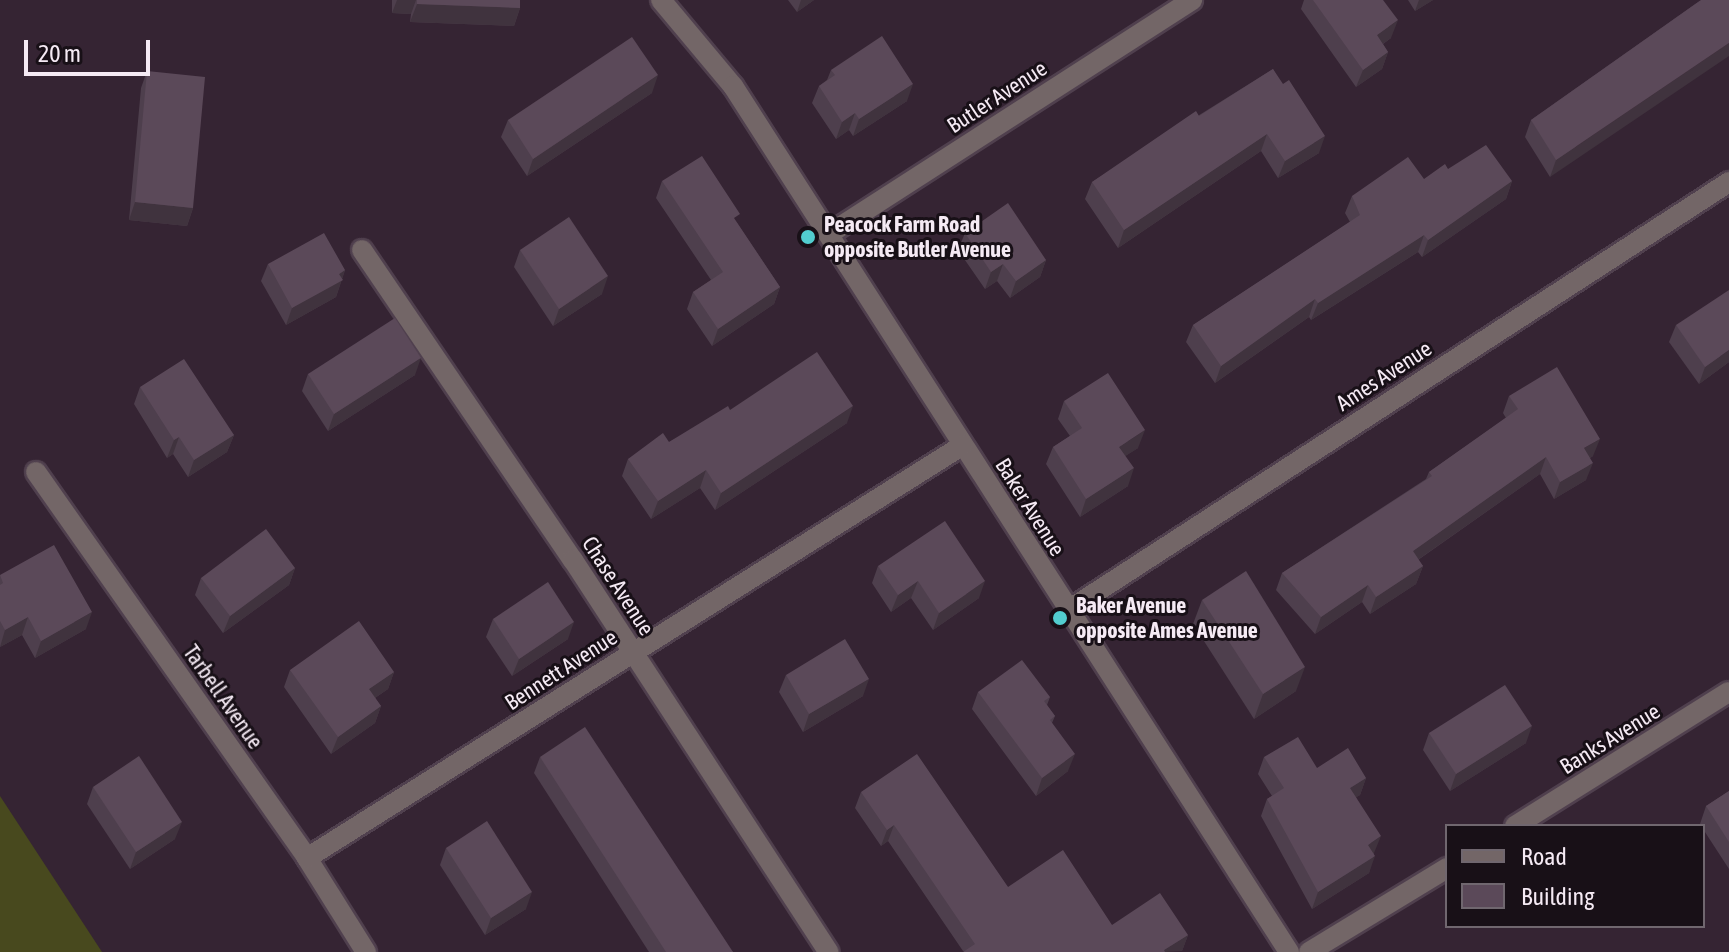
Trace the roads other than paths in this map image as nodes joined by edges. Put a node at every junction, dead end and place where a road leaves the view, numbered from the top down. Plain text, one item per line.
1 (661, 0) edge
2 (1192, 0) edge
3 (1729, 182) edge
4 (829, 234) junction
5 (362, 250) dead end
6 (963, 445) junction
7 (36, 472) dead end
8 (1067, 611) junction
9 (632, 652) junction
10 (1729, 692) edge
11 (1518, 824) edge
12 (307, 858) junction
13 (1445, 869) edge
14 (366, 952) edge
15 (829, 952) edge
16 (1289, 952) edge
17 (1309, 952) edge

1 - 4 street, Baker Avenue
2 - 4 street, Butler Avenue
3 - 8 street, Ames Avenue
4 - 6 street, Baker Avenue
5 - 9 street, Chase Avenue
6 - 8 street, Baker Avenue
6 - 9 street, Bennett Avenue
7 - 12 street, Tarbell Avenue
8 - 16 street, Baker Avenue
9 - 12 street, Bennett Avenue
9 - 15 street, Chase Avenue
10 - 11 street, Banks Avenue
12 - 14 street, Tarbell Avenue
13 - 17 street

